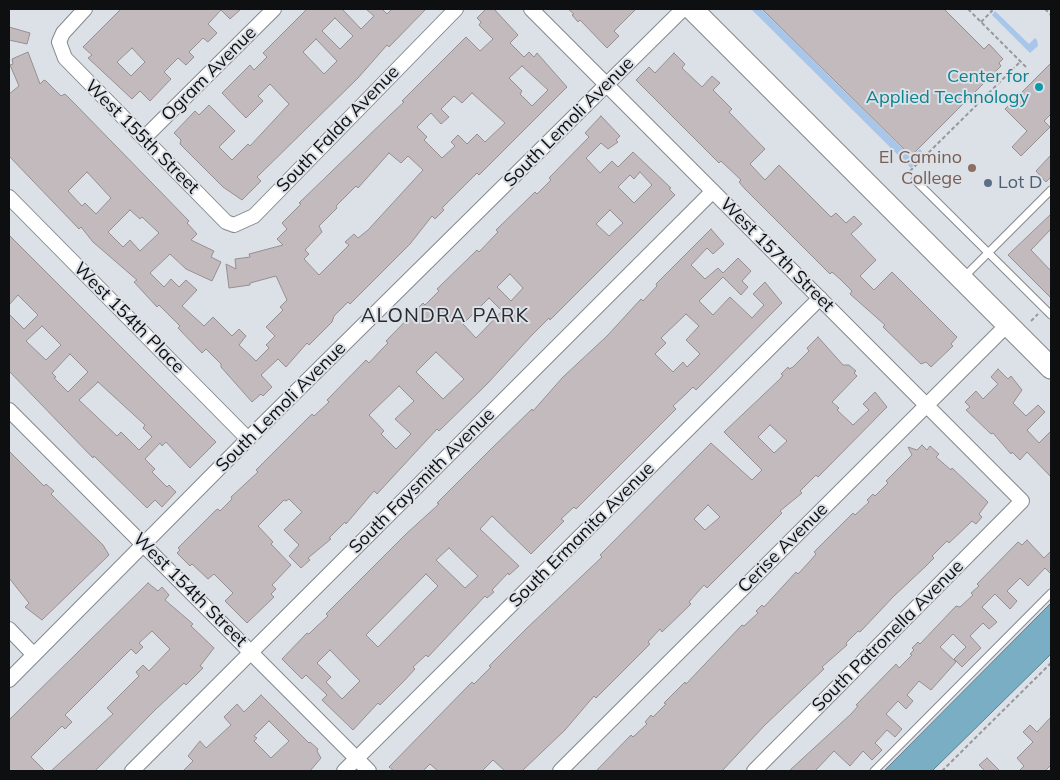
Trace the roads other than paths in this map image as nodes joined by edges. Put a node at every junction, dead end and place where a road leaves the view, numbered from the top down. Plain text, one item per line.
1 (85, 9) edge
2 (274, 9) edge
3 (456, 9) edge
4 (531, 9) edge
5 (683, 9) edge
6 (692, 9) edge
7 (606, 85) junction
8 (144, 138) junction
9 (915, 180) dead end
10 (1051, 190) edge
11 (713, 191) junction
12 (9, 197) edge
13 (214, 211) joint
14 (988, 252) junction
15 (962, 279) junction
16 (820, 298) junction
17 (1051, 315) edge
18 (1007, 325) junction
19 (1051, 368) edge
20 (926, 404) junction
21 (9, 410) edge
22 (248, 439) junction
23 (1022, 501) joint
24 (144, 544) junction
25 (1051, 593) edge
26 (9, 629) edge
27 (251, 652) junction
28 (34, 655) junction
29 (9, 680) edge
30 (357, 758) junction
31 (132, 771) edge
32 (344, 771) edge
33 (370, 771) edge
34 (560, 771) edge
35 (754, 771) edge
36 (874, 771) edge

1 - 8 street, West 155th Street
2 - 8 street, Ogram Avenue
3 - 13 street, South Falda Avenue
4 - 7 street, West 157th Street
5 - 7 street, South Lemoli Avenue
6 - 15 main road
7 - 11 street, West 157th Street
7 - 22 street, South Lemoli Avenue
8 - 13 street, West 155th Street
9 - 14 lane
10 - 14 lane
11 - 16 street, West 157th Street
11 - 27 street, South Faysmith Avenue
12 - 22 street, West 154th Place
14 - 15 lane
14 - 17 lane
15 - 18 main road
16 - 20 street, West 157th Street
16 - 30 street, South Ermanita Avenue
18 - 19 main road
18 - 20 street, Cerise Avenue
20 - 23 street, West 157th Street
20 - 34 street, Cerise Avenue
21 - 24 street, West 154th Street
22 - 24 street, South Lemoli Avenue
23 - 35 street, South Patronella Avenue
24 - 27 street, West 154th Street
24 - 28 street, South Lemoli Avenue
25 - 36 lane
26 - 28 street
27 - 30 street, West 154th Street
27 - 31 street, South Faysmith Avenue
28 - 29 street, South Lemoli Avenue
30 - 32 street, South Ermanita Avenue
30 - 33 street, West 154th Street

